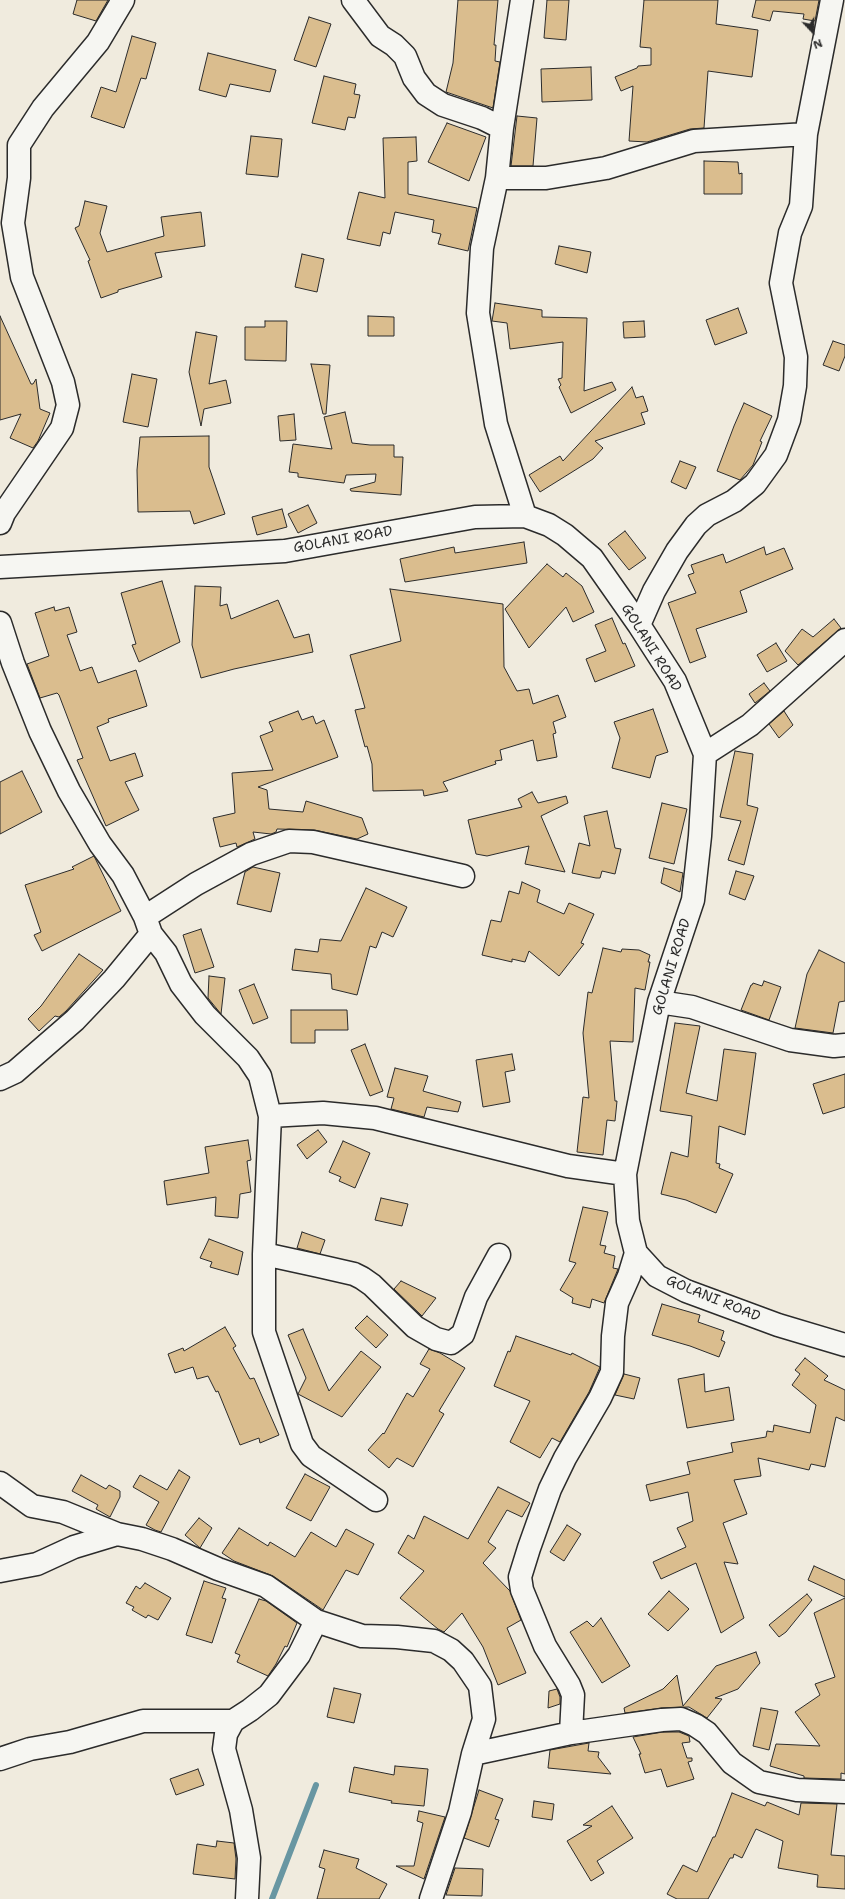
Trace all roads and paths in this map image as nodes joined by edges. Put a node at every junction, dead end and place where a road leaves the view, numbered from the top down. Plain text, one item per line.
1 (123, 0) edge
2 (353, 0) edge
3 (522, 0) edge
4 (832, 0) edge
5 (502, 128) junction
6 (806, 134) junction
7 (9, 144) edge
8 (497, 178) junction
9 (525, 516) junction
10 (0, 523) edge
11 (0, 567) edge
12 (0, 623) edge
13 (639, 625) junction
14 (845, 640) edge
15 (705, 754) junction
16 (462, 876) dead end
17 (148, 926) junction
18 (659, 1002) junction
19 (845, 1045) edge
20 (0, 1079) edge
21 (270, 1116) junction
22 (625, 1174) junction
23 (636, 1253) junction
24 (264, 1254) junction
25 (499, 1255) dead end
26 (845, 1345) edge
27 (0, 1483) edge
28 (376, 1500) dead end
29 (117, 1534) junction
30 (0, 1571) edge
31 (316, 1621) junction
32 (233, 1721) junction
33 (571, 1733) junction
34 (473, 1754) junction
35 (0, 1758) edge
36 (845, 1792) edge
37 (247, 1899) edge
38 (431, 1899) edge

1 - 7 street
2 - 5 street
3 - 5 street
4 - 6 street
5 - 8 street
6 - 8 street
6 - 13 street
7 - 10 street
8 - 9 street
9 - 11 street, GOLANI ROAD
9 - 13 street, GOLANI ROAD
12 - 17 street
13 - 15 street, GOLANI ROAD
14 - 15 street
15 - 18 street, GOLANI ROAD
16 - 17 street
17 - 20 street
17 - 21 street
18 - 19 street
18 - 22 street, GOLANI ROAD
21 - 22 street
21 - 24 street
22 - 23 street, GOLANI ROAD
23 - 26 street, GOLANI ROAD
23 - 33 street
24 - 25 street
24 - 28 street
27 - 29 street
29 - 30 street
29 - 31 street
31 - 32 street
31 - 34 street
32 - 35 street
32 - 37 street
33 - 34 street
33 - 36 street
34 - 38 street

